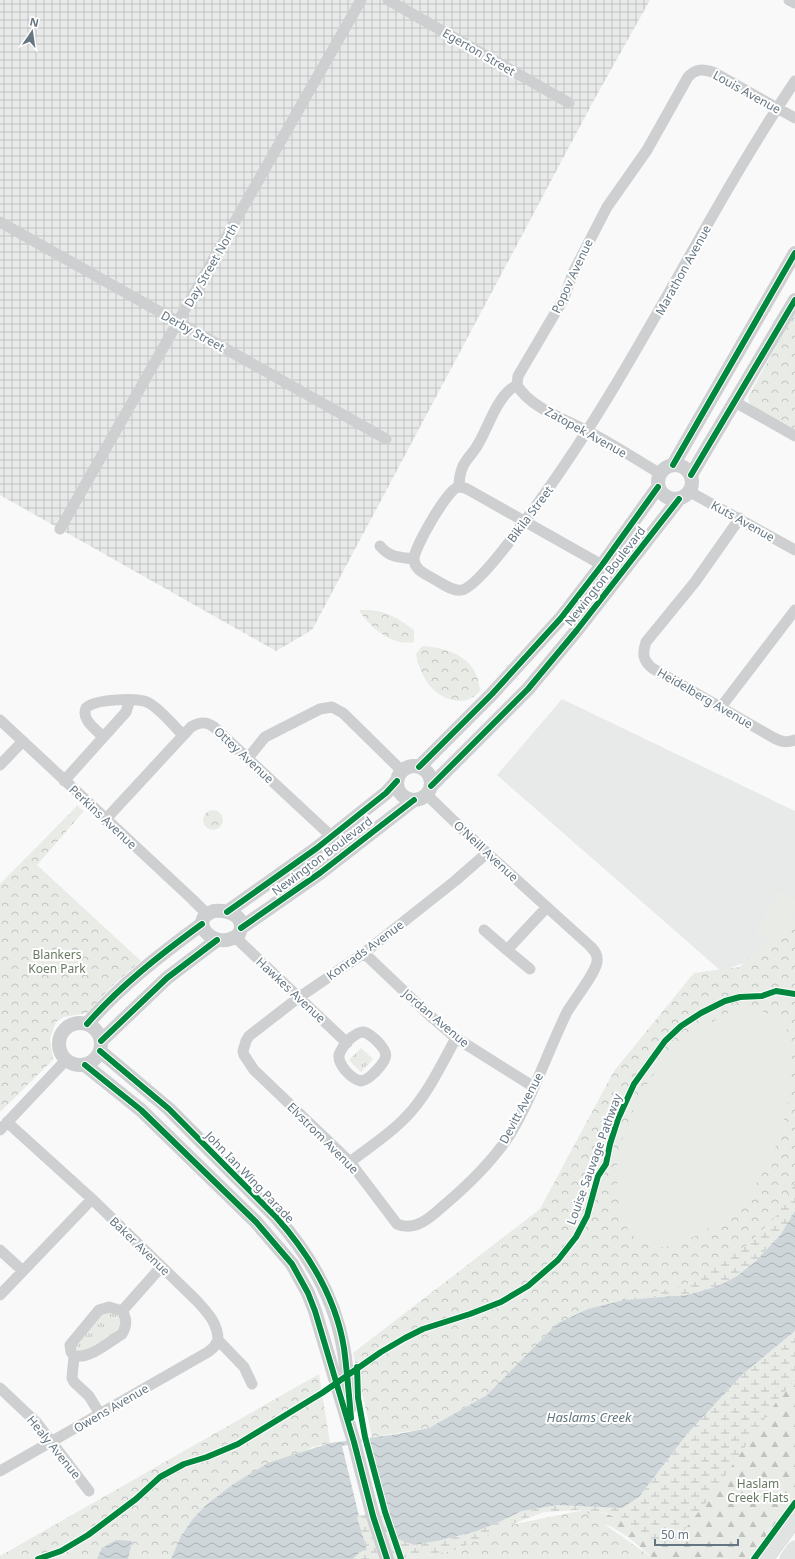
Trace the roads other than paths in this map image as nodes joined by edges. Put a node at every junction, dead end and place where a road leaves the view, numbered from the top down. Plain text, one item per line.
1 (361, 0) edge
2 (388, 0) edge
3 (789, 0) edge
4 (795, 3) edge
5 (698, 70) joint
6 (795, 81) edge
7 (569, 103) dead end
8 (778, 108) junction
9 (795, 118) edge
10 (0, 222) edge
11 (795, 253) edge
12 (795, 300) edge
13 (179, 323) junction
14 (517, 385) junction
15 (735, 402) junction
16 (588, 431) junction
17 (795, 436) edge
18 (386, 439) dead end
19 (673, 465) junction
20 (691, 475) junction
21 (659, 480) junction
22 (458, 487) junction
23 (684, 495) junction
24 (740, 518) junction
25 (524, 522) junction
26 (60, 529) dead end
27 (380, 546) dead end
28 (795, 550) edge
29 (414, 559) junction
30 (602, 565) junction
31 (795, 610) edge
32 (130, 700) junction
33 (721, 707) junction
34 (0, 720) edge
35 (183, 734) junction
36 (103, 737) junction
37 (795, 740) edge
38 (23, 741) junction
39 (248, 758) junction
40 (0, 765) edge
41 (419, 767) junction
42 (399, 776) junction
43 (64, 781) junction
44 (424, 794) junction
45 (106, 820) junction
46 (331, 836) junction
47 (487, 853) junction
48 (547, 907) junction
49 (227, 912) junction
50 (204, 919) junction
51 (484, 930) dead end
52 (238, 933) junction
53 (217, 940) junction
54 (508, 950) junction
55 (364, 953) junction
56 (597, 958) joint
57 (530, 970) dead end
58 (298, 998) junction
59 (87, 1024) junction
60 (456, 1038) junction
61 (347, 1043) junction
62 (244, 1045) joint
63 (101, 1046) junction
64 (66, 1060) junction
65 (85, 1065) junction
66 (534, 1087) junction
67 (4, 1126) edge
68 (350, 1162) junction
69 (92, 1199) junction
70 (408, 1227) joint
71 (0, 1250) edge
72 (161, 1267) junction
73 (23, 1271) junction
74 (0, 1296) edge
75 (122, 1311) junction
76 (218, 1340) junction
77 (74, 1356) junction
78 (252, 1384) dead end
79 (0, 1388) edge
80 (100, 1414) junction
81 (52, 1442) junction
82 (354, 1442) junction
83 (0, 1471) edge
84 (89, 1491) dead end
85 (795, 1518) edge
86 (387, 1559) edge
87 (765, 1559) edge

1 - 13 street, Day Street North
2 - 7 street, Egerton Street
3 - 4 street
5 - 8 street, Louis Avenue
5 - 14 street, Popov Avenue
6 - 8 street, Marathon Avenue
8 - 9 street, Louis Avenue
8 - 16 street, Marathon Avenue
10 - 13 street, Derby Street
11 - 19 street
12 - 15 street
13 - 18 street, Derby Street
13 - 26 street, Day Street North
14 - 16 street, Zatopek Avenue
14 - 22 street, Popov Avenue
15 - 17 street
15 - 20 street
16 - 21 street, Zatopek Avenue
16 - 25 street, Bikila Street
19 - 20 street
19 - 21 street
20 - 23 street
21 - 23 street
21 - 30 street, Newington Boulevard
22 - 25 street
22 - 29 street
23 - 24 street, Kuts Avenue
23 - 44 street, Newington Boulevard
24 - 28 street, Kuts Avenue
24 - 33 street, Heidelberg Avenue
25 - 29 street, Bikila Street
25 - 30 street
27 - 29 street
30 - 41 street, Newington Boulevard
31 - 33 street
32 - 35 street
32 - 36 street
32 - 36 street
33 - 37 street, Heidelberg Avenue
34 - 38 street, Perkins Avenue
35 - 39 street, Ottey Avenue
35 - 45 street, Ottey Avenue
36 - 43 street
38 - 40 street
38 - 43 street, Perkins Avenue
39 - 42 street
39 - 46 street, Ottey Avenue
41 - 42 street
41 - 44 street
42 - 44 street
42 - 46 street, Newington Boulevard
43 - 45 street, Perkins Avenue
44 - 47 street, O'Neill Avenue
44 - 52 street, Newington Boulevard
45 - 50 street, Perkins Avenue
46 - 49 street, Newington Boulevard
47 - 48 street, O'Neill Avenue
47 - 55 street, Konrads Avenue
48 - 54 street
48 - 56 street, O'Neill Avenue
49 - 50 street
49 - 52 street
50 - 53 street
50 - 59 street
51 - 54 street
52 - 53 street
52 - 58 street, Hawkes Avenue
53 - 63 street
54 - 57 street
55 - 58 street, Konrads Avenue
55 - 60 street, Jordan Avenue
56 - 66 street, Devitt Avenue
58 - 61 street, Hawkes Avenue
58 - 62 street, Konrads Avenue
59 - 63 street
59 - 64 street
60 - 66 street, Jordan Avenue
60 - 68 street
61 - 61 street
62 - 68 street, Elvstrom Avenue
63 - 65 street
63 - 82 street, John Ian Wing Parade
64 - 65 street
64 - 67 street
65 - 82 street, John Ian Wing Parade
66 - 70 street, Devitt Avenue
67 - 69 street, Baker Avenue
68 - 70 street, Elvstrom Avenue
69 - 72 street, Baker Avenue
69 - 73 street
71 - 73 street
72 - 75 street
72 - 76 street, Baker Avenue
73 - 74 street
75 - 77 street
75 - 77 street
76 - 78 street
76 - 80 street, Owens Avenue
77 - 80 street
79 - 81 street, Healy Avenue
80 - 81 street, Owens Avenue
81 - 83 street, Owens Avenue
81 - 84 street, Healy Avenue
82 - 86 street, John Ian Wing Parade
85 - 87 main road

